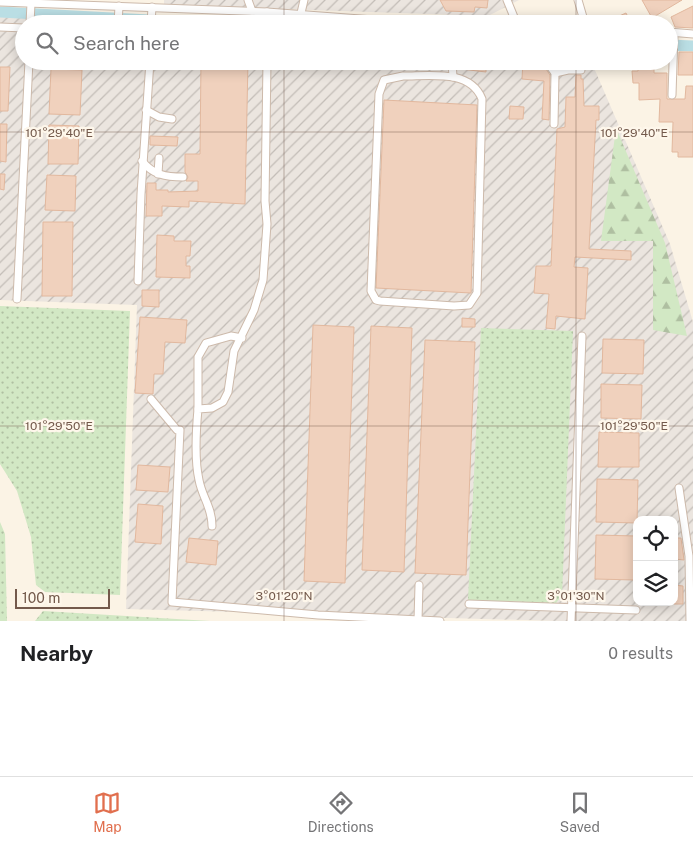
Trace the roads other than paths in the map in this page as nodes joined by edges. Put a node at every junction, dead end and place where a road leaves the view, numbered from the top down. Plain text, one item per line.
1 (248, 0) edge
2 (304, 0) edge
3 (507, 0) edge
4 (578, 0) edge
5 (0, 2) edge
6 (31, 3) junction
7 (110, 3) edge
8 (162, 4) edge
9 (152, 10) junction
10 (252, 11) junction
11 (301, 14) junction
12 (31, 15) edge
13 (117, 15) edge
14 (124, 15) edge
15 (152, 15) edge
16 (261, 15) edge
17 (292, 15) edge
18 (313, 15) edge
19 (513, 15) edge
20 (582, 15) edge
21 (0, 27) edge
22 (15, 28) edge
23 (678, 33) edge
24 (693, 34) edge
25 (28, 70) edge
26 (149, 70) edge
27 (268, 70) edge
28 (453, 70) edge
29 (553, 70) edge
30 (581, 70) dead end
31 (673, 70) edge
32 (555, 73) junction
33 (453, 77) junction
34 (672, 95) dead end
35 (146, 110) junction
36 (172, 118) dead end
37 (554, 124) dead end
38 (159, 158) dead end
39 (142, 161) junction
40 (158, 174) junction
41 (183, 177) dead end
42 (138, 281) dead end
43 (17, 299) dead end
44 (582, 336) dead end
45 (242, 338) junction
46 (151, 399) dead end
47 (198, 409) junction
48 (679, 488) dead end
49 (212, 526) dead end
50 (420, 585) dead end
51 (469, 604) dead end
52 (572, 608) junction
53 (636, 610) dead end
54 (418, 620) edge
55 (440, 621) edge
56 (571, 621) edge
57 (690, 621) edge

1 - 10 street
2 - 11 street
3 - 19 street
4 - 20 street
5 - 6 street
6 - 7 street
6 - 12 street
7 - 13 street
8 - 9 street
8 - 10 street
9 - 14 street
9 - 15 street
10 - 16 street
11 - 17 street
11 - 18 street
21 - 22 street
23 - 24 street
25 - 43 street
26 - 35 street
27 - 45 street
28 - 33 street
29 - 32 street
30 - 32 street
31 - 34 street
32 - 37 street
33 - 33 street
35 - 36 street
35 - 39 street
38 - 40 street
39 - 40 street
39 - 42 street
40 - 41 street
44 - 52 street
45 - 47 street
45 - 47 street
46 - 54 street
47 - 49 street
48 - 57 street
50 - 54 street
51 - 52 street
52 - 53 street
52 - 56 street
54 - 55 street

